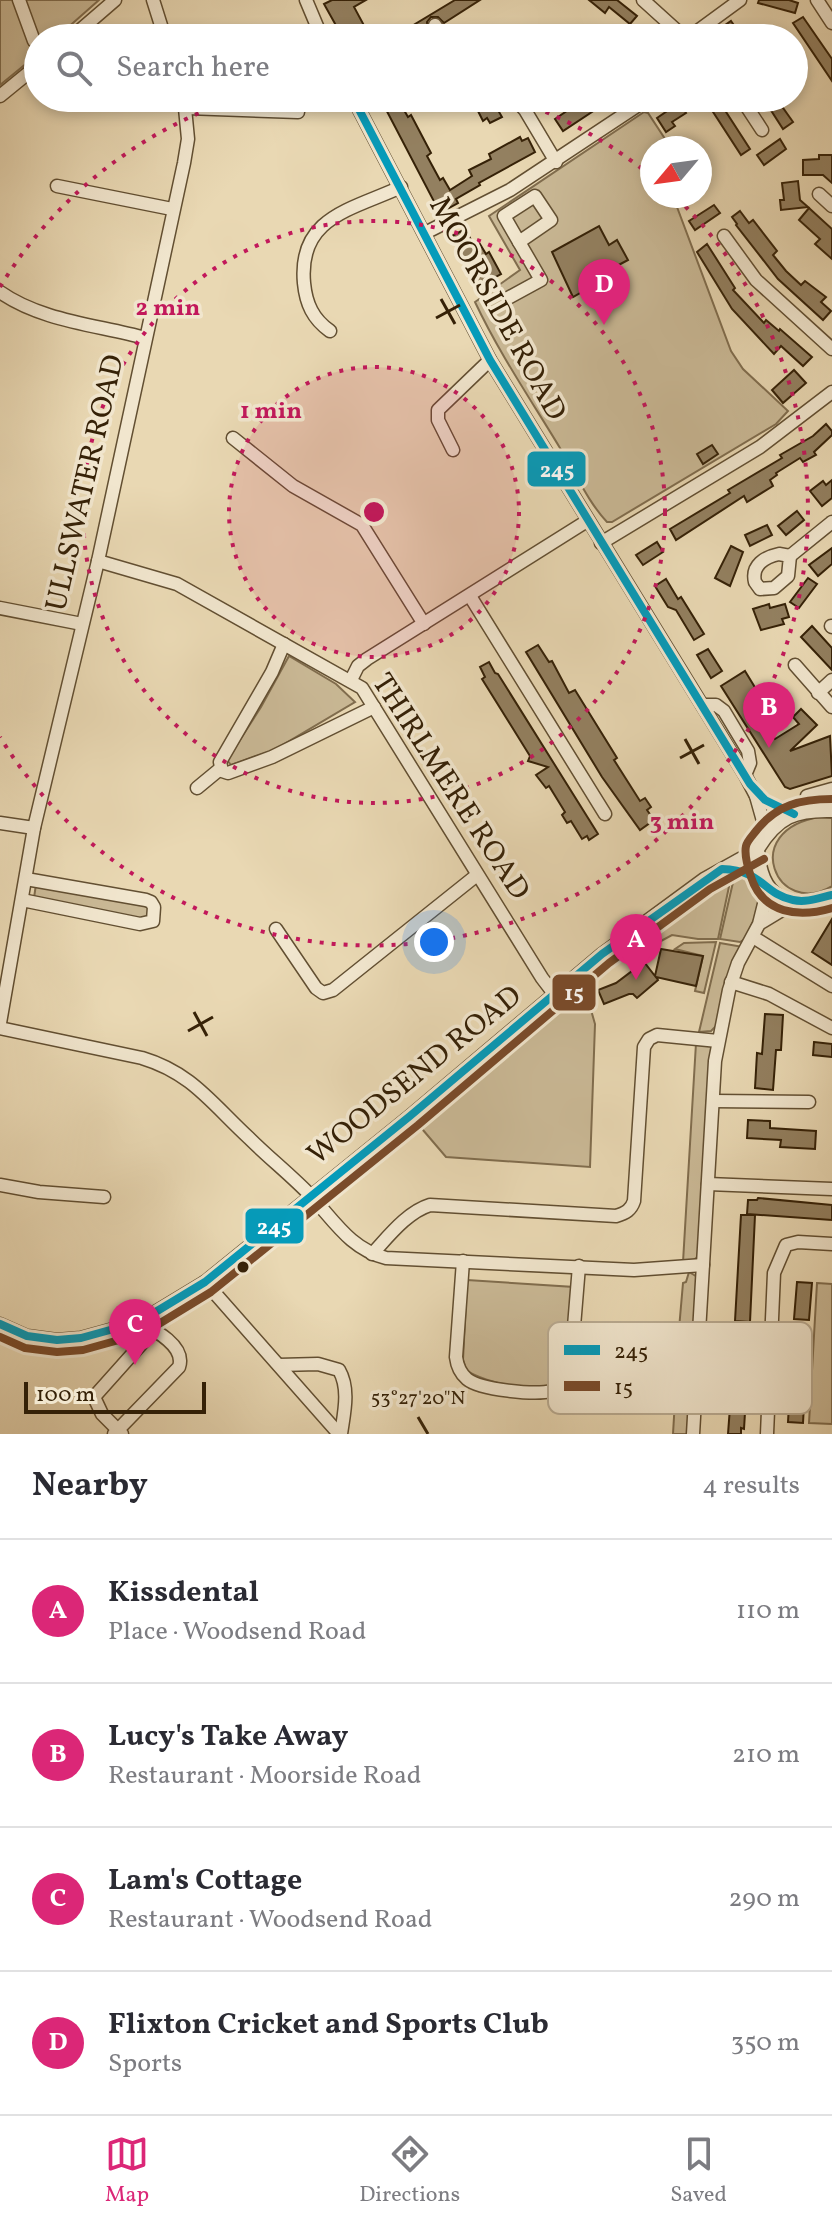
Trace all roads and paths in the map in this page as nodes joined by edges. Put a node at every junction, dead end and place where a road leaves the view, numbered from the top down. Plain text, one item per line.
1 (19, 0) edge
2 (115, 0) edge
3 (153, 0) edge
4 (306, 0) edge
5 (643, 0) edge
6 (740, 0) edge
7 (817, 0) edge
8 (832, 23) edge
9 (28, 24) edge
10 (87, 24) edge
11 (161, 24) edge
12 (316, 24) edge
13 (676, 24) edge
14 (708, 24) edge
15 (24, 76) edge
16 (0, 96) edge
17 (186, 112) edge
18 (361, 112) edge
19 (526, 112) edge
20 (629, 112) edge
21 (750, 112) edge
22 (762, 130) dead end
23 (556, 162) junction
24 (57, 186) dead end
25 (401, 187) junction
26 (510, 190) junction
27 (819, 194) dead end
28 (521, 205) junction
29 (832, 206) edge
30 (172, 209) junction
31 (425, 233) junction
32 (724, 236) dead end
33 (519, 242) junction
34 (0, 292) edge
35 (508, 298) dead end
36 (330, 331) dead end
37 (145, 338) junction
38 (832, 349) edge
39 (490, 360) junction
40 (832, 392) edge
41 (233, 438) dead end
42 (453, 450) dead end
43 (587, 521) junction
44 (830, 528) edge
45 (601, 543) junction
46 (790, 556) dead end
47 (98, 561) junction
48 (470, 596) junction
49 (0, 608) edge
50 (82, 624) junction
51 (424, 624) junction
52 (284, 644) junction
53 (795, 665) dead end
54 (351, 680) junction
55 (832, 680) edge
56 (818, 693) junction
57 (374, 707) junction
58 (832, 707) edge
59 (220, 769) junction
60 (197, 788) dead end
61 (832, 789) edge
62 (756, 796) junction
63 (810, 811) junction
64 (832, 811) edge
65 (605, 814) dead end
66 (794, 814) junction
67 (0, 823) edge
68 (34, 828) junction
69 (767, 835) junction
70 (758, 849) junction
71 (722, 869) junction
72 (477, 875) junction
73 (26, 879) junction
74 (766, 884) junction
75 (832, 895) edge
76 (22, 900) junction
77 (795, 902) junction
78 (759, 924) junction
79 (276, 929) dead end
80 (753, 937) junction
81 (731, 982) junction
82 (832, 986) edge
83 (555, 995) junction
84 (0, 1026) edge
85 (832, 1028) edge
86 (718, 1041) junction
87 (713, 1101) junction
88 (809, 1102) dead end
89 (708, 1184) junction
90 (0, 1185) edge
91 (832, 1189) edge
92 (310, 1195) junction
93 (104, 1197) dead end
94 (832, 1244) edge
95 (372, 1254) junction
96 (463, 1261) junction
97 (703, 1265) junction
98 (579, 1266) junction
99 (205, 1282) junction
100 (139, 1322) junction
101 (574, 1322) edge
102 (700, 1322) edge
103 (773, 1322) edge
104 (0, 1324) edge
105 (279, 1365) junction
106 (548, 1391) edge
107 (694, 1414) edge
108 (768, 1414) edge
109 (118, 1433) edge
110 (340, 1434) edge
111 (693, 1434) edge
112 (767, 1434) edge

1 - 9 street
2 - 10 street
3 - 11 street
4 - 12 street
5 - 13 street
6 - 14 street
7 - 8 street
15 - 16 street
17 - 30 street, ULLSWATER ROAD
18 - 25 street, MOORSIDE ROAD
19 - 23 street
20 - 23 street
21 - 22 street
23 - 26 street
24 - 30 street
25 - 31 street, MOORSIDE ROAD
25 - 36 street
26 - 28 street
26 - 31 street
27 - 29 street
28 - 33 street
28 - 33 street
30 - 37 street, ULLSWATER ROAD
31 - 39 street, MOORSIDE ROAD
32 - 38 street
33 - 35 street
34 - 37 street
37 - 47 street, ULLSWATER ROAD
39 - 42 street
39 - 43 street, MOORSIDE ROAD
40 - 45 street
41 - 51 street
43 - 45 street, MOORSIDE ROAD
43 - 48 street
44 - 46 street
45 - 62 street, MOORSIDE ROAD
47 - 50 street, ULLSWATER ROAD
47 - 52 street, THIRLMERE ROAD
48 - 51 street
48 - 65 street
49 - 50 street
50 - 68 street, ULLSWATER ROAD
51 - 54 street
52 - 54 street, THIRLMERE ROAD
52 - 59 street
53 - 56 street
54 - 57 street, THIRLMERE ROAD
55 - 56 street
56 - 58 street
57 - 59 street
57 - 72 street, THIRLMERE ROAD
59 - 60 street
61 - 63 street
62 - 66 street
62 - 69 street, MOORSIDE ROAD
63 - 64 street
63 - 66 street
66 - 69 street
67 - 68 street
68 - 73 street, ULLSWATER ROAD
69 - 70 street
70 - 71 street, WOODSEND ROAD
70 - 74 street
71 - 74 street
71 - 83 street, WOODSEND ROAD
72 - 79 street
72 - 83 street, THIRLMERE ROAD
73 - 76 street, ULLSWATER ROAD
73 - 76 street
74 - 77 street
74 - 78 street
75 - 77 street
76 - 84 street, ULLSWATER ROAD
77 - 78 street
78 - 80 street
80 - 81 street
80 - 82 street
81 - 85 street
81 - 86 street
83 - 92 street, WOODSEND ROAD
84 - 92 street
86 - 87 street
86 - 95 street
87 - 88 street
87 - 89 street
89 - 91 street
89 - 97 street
90 - 93 street
92 - 95 street
92 - 99 street, WOODSEND ROAD
94 - 103 street
95 - 96 street
96 - 98 street
96 - 106 street
97 - 98 street
97 - 102 street
98 - 101 street
99 - 100 street, WOODSEND ROAD
99 - 105 street
100 - 104 street, WOODSEND ROAD
100 - 109 street
100 - 109 street
105 - 110 street
105 - 110 street
107 - 111 street
108 - 112 street

